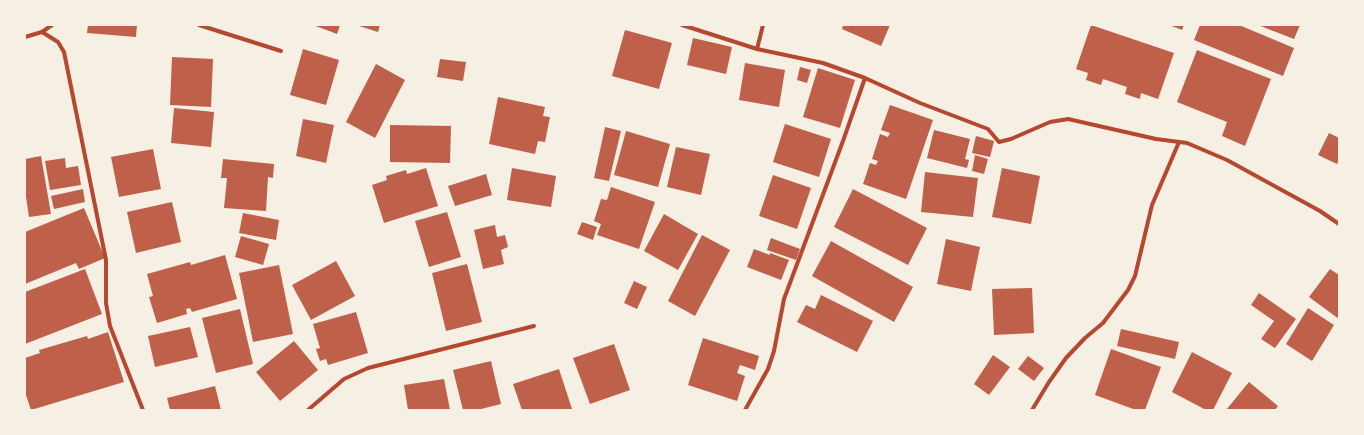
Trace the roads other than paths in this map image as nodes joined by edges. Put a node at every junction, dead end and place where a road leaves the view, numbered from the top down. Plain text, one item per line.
1 (52, 25) edge
2 (199, 25) edge
3 (682, 25) edge
4 (763, 25) edge
5 (42, 32) junction
6 (25, 37) edge
7 (757, 49) junction
8 (281, 51) dead end
9 (864, 78) junction
10 (1179, 142) junction
11 (1339, 224) edge
12 (534, 326) dead end
13 (143, 410) edge
14 (308, 410) edge
15 (745, 410) edge
16 (1032, 410) edge

1 - 5 street
2 - 8 street
3 - 7 street
4 - 7 street
5 - 6 street
5 - 13 street
7 - 9 street
9 - 10 street
9 - 15 street
10 - 11 street
10 - 16 street
12 - 14 street

